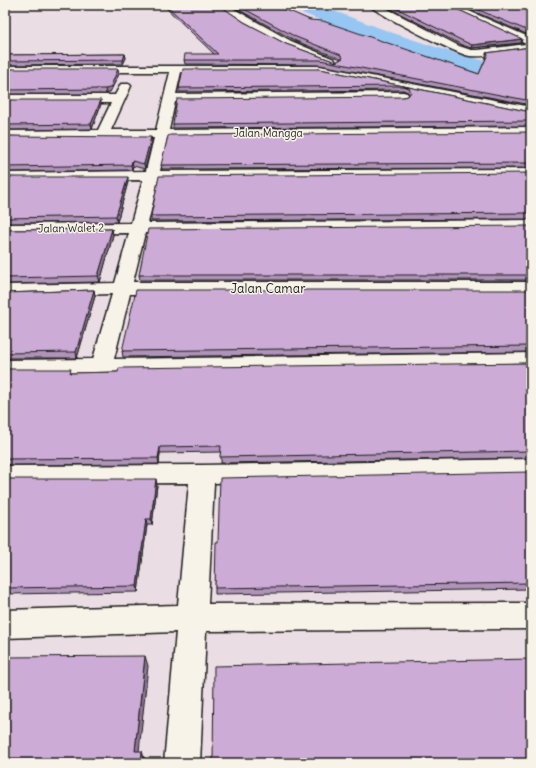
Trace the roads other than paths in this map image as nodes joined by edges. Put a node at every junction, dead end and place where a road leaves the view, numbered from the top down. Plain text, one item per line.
1 (221, 5) edge
2 (372, 5) edge
3 (448, 5) edge
4 (521, 5) edge
5 (531, 9) edge
6 (531, 42) edge
7 (531, 46) edge
8 (5, 69) edge
9 (133, 69) junction
10 (176, 69) junction
11 (452, 91) junction
12 (170, 98) junction
13 (5, 99) edge
14 (119, 99) junction
15 (531, 102) edge
16 (531, 111) edge
17 (531, 131) edge
18 (160, 134) junction
19 (5, 135) edge
20 (102, 135) junction
21 (531, 172) edge
22 (152, 176) junction
23 (5, 177) edge
24 (531, 225) edge
25 (137, 228) junction
26 (5, 229) edge
27 (123, 288) junction
28 (531, 288) edge
29 (5, 290) edge
30 (531, 360) edge
31 (102, 366) junction
32 (5, 367) edge
33 (531, 468) edge
34 (202, 474) junction
35 (5, 475) edge
36 (531, 616) edge
37 (193, 618) junction
38 (5, 624) edge
39 (182, 763) edge

1 - 11 street
2 - 7 street
3 - 6 street
4 - 5 street
8 - 9 street
9 - 10 street
9 - 14 street
10 - 11 street
10 - 12 street
11 - 12 street
11 - 15 street
11 - 16 street
12 - 18 street
13 - 14 street
14 - 20 street
17 - 18 street, Jalan Mangga
18 - 20 street, Jalan Mangga
18 - 22 street
19 - 20 street, Jalan Mangga
21 - 22 street
22 - 23 street
22 - 25 street
24 - 25 street, Jalan Walet 2
25 - 26 street, Jalan Walet 2
25 - 27 street
27 - 28 street, Jalan Camar
27 - 29 street, Jalan Camar
27 - 31 street
30 - 31 street
31 - 32 street
33 - 34 street
34 - 35 street
34 - 37 street
36 - 37 street
37 - 38 street
37 - 39 street

